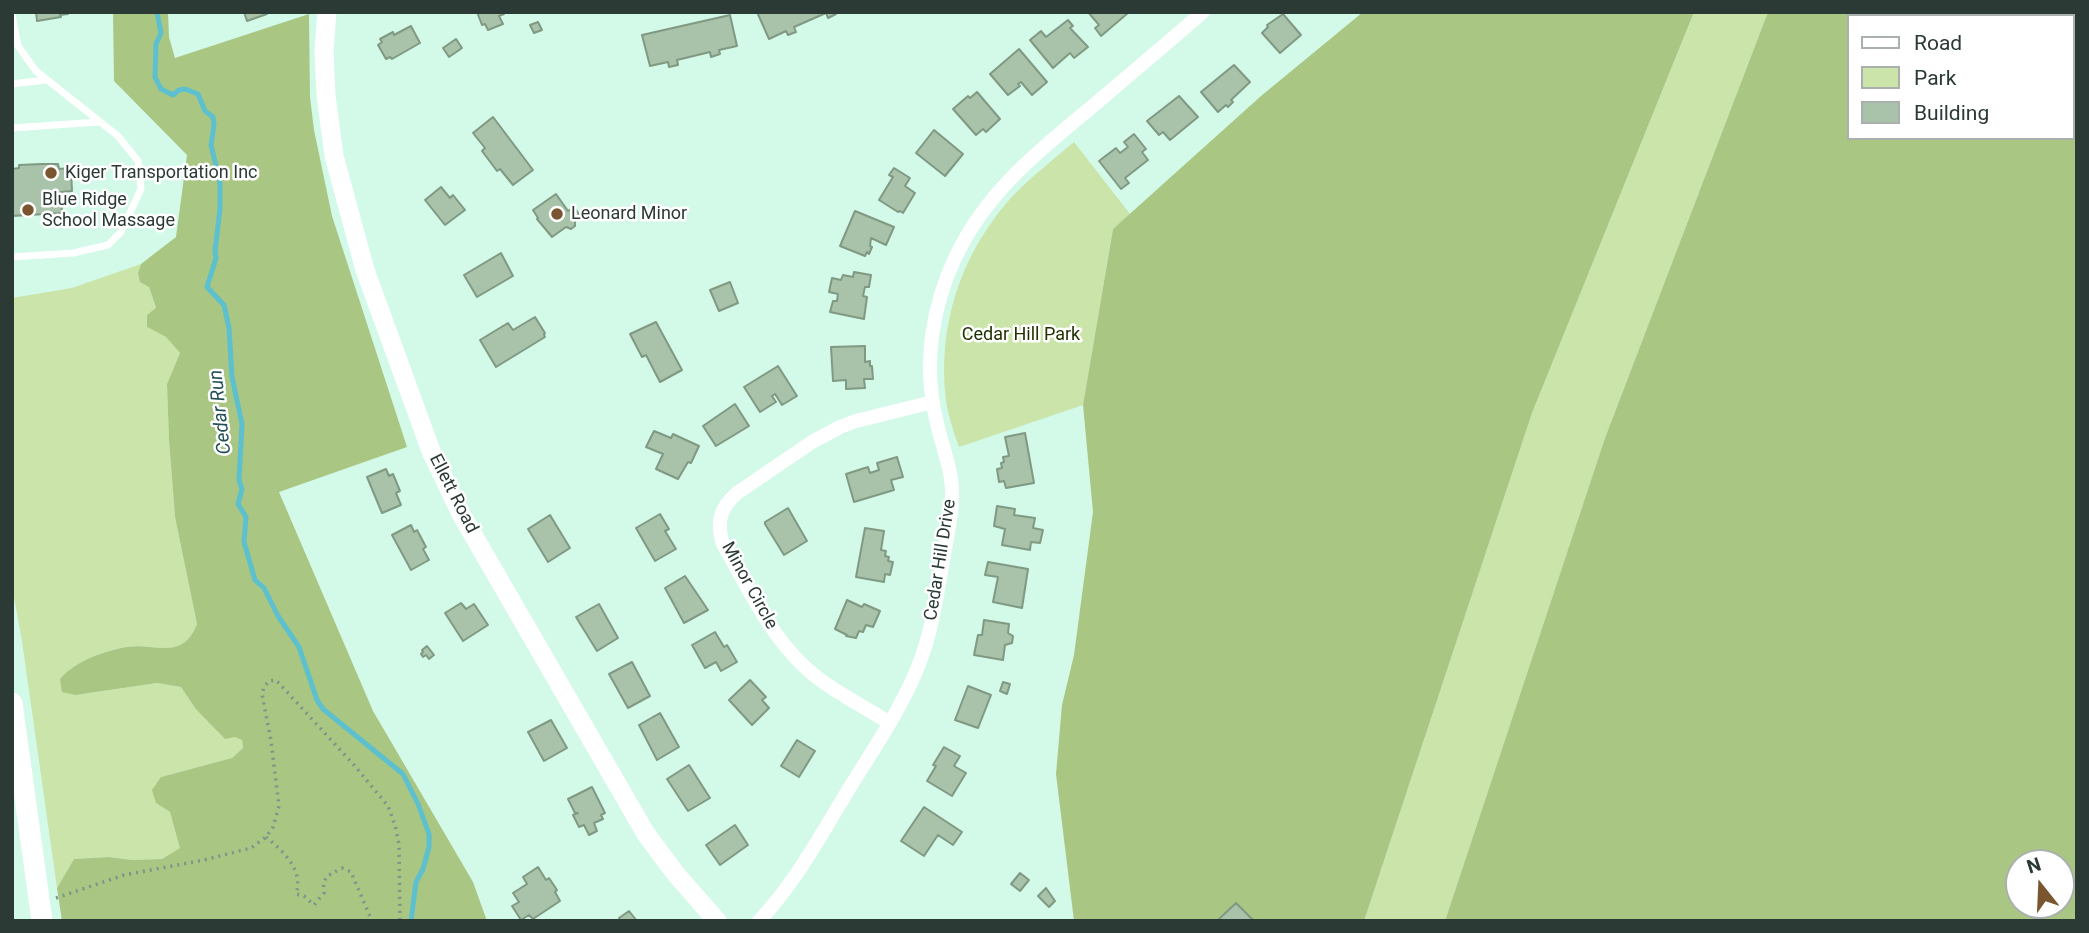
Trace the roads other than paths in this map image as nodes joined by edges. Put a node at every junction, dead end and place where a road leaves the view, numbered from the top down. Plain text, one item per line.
1 (327, 12) edge
2 (1203, 12) edge
3 (12, 13) edge
4 (46, 79) junction
5 (12, 85) edge
6 (100, 122) junction
7 (12, 128) edge
8 (12, 257) edge
9 (933, 402) junction
10 (12, 703) edge
11 (888, 722) junction
12 (14, 727) edge
13 (41, 910) edge
14 (717, 921) edge
15 (759, 921) edge

1 - 14 street, Ellett Road
2 - 9 street, Cedar Hill Drive
3 - 4 lane
4 - 5 lane
4 - 6 lane
6 - 7 lane
6 - 8 lane
9 - 11 street, Cedar Hill Drive
9 - 11 street, Minor Circle
10 - 12 main road
11 - 15 street, Cedar Hill Drive
12 - 13 main road

